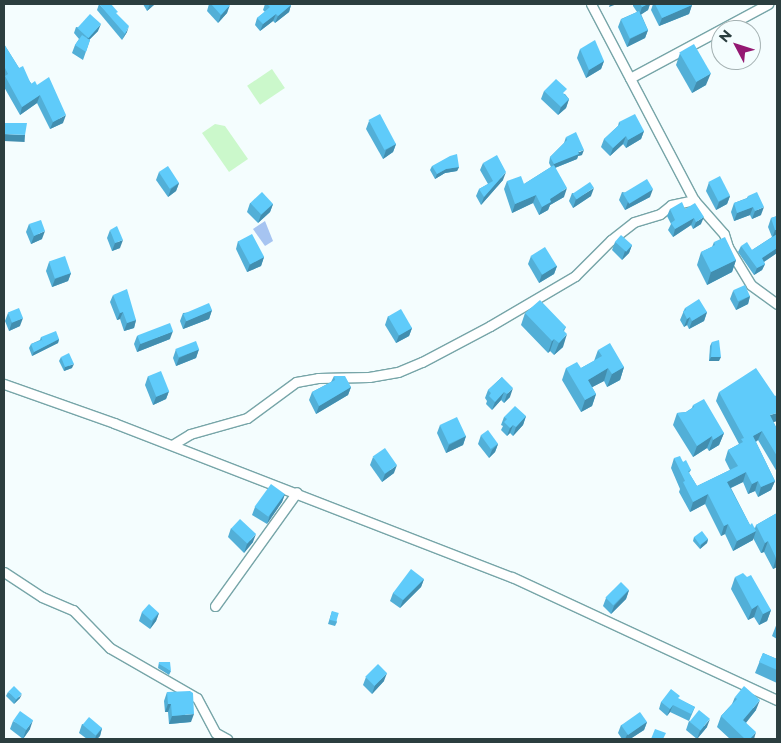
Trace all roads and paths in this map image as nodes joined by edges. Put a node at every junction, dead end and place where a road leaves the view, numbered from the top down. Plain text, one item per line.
1 (592, 4) edge
2 (768, 4) edge
3 (630, 78) junction
4 (694, 200) junction
5 (777, 304) edge
6 (4, 384) edge
7 (172, 445) junction
8 (296, 492) junction
9 (4, 572) edge
10 (215, 606) dead end
11 (777, 700) edge
12 (227, 739) edge

1 - 3 street
2 - 3 street
3 - 4 street
4 - 5 street
4 - 7 street
6 - 7 street
7 - 8 street
8 - 10 street
8 - 11 street
9 - 12 street

